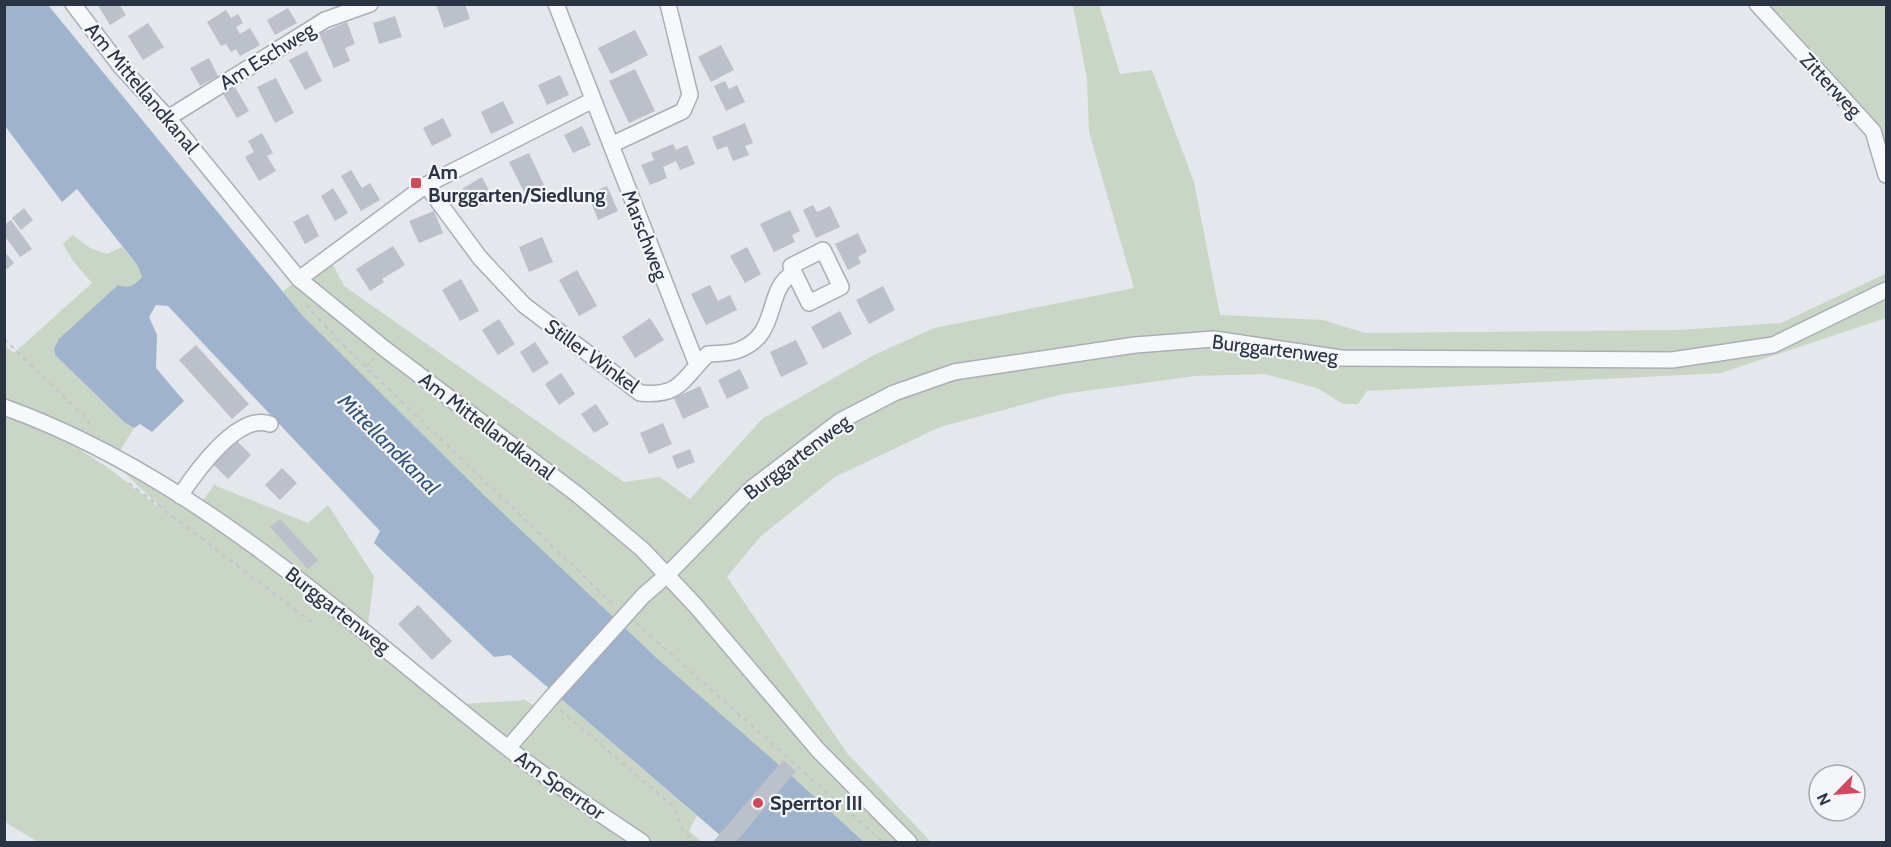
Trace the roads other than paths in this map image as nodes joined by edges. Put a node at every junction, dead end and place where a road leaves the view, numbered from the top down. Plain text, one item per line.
1 (73, 4) edge
2 (370, 4) edge
3 (556, 4) edge
4 (668, 4) edge
5 (1757, 4) edge
6 (593, 100) junction
7 (168, 118) junction
8 (611, 145) junction
9 (1887, 175) edge
10 (426, 185) junction
11 (794, 273) dead end
12 (298, 279) junction
13 (1887, 290) edge
14 (697, 365) junction
15 (4, 407) edge
16 (270, 424) dead end
17 (180, 496) junction
18 (667, 576) junction
19 (508, 748) junction
20 (642, 843) edge
21 (909, 843) edge

1 - 7 street, Am Mittellandkanal
2 - 7 street, Am Eschweg
3 - 6 street, Marschweg
4 - 8 street
5 - 9 street, Zitterweg
6 - 8 street, Marschweg
6 - 10 street
7 - 12 street, Am Mittellandkanal
8 - 14 street, Marschweg
10 - 12 street
10 - 14 street, Stiller Winkel
11 - 14 street, Stiller Winkel
12 - 18 street, Am Mittellandkanal
13 - 18 street, Burggartenweg
15 - 17 street, Burggartenweg
16 - 17 street
17 - 19 street, Burggartenweg
18 - 19 street, Burggartenweg, bridge
18 - 21 street, Am Mittellandkanal
19 - 20 street, Am Sperrtor

